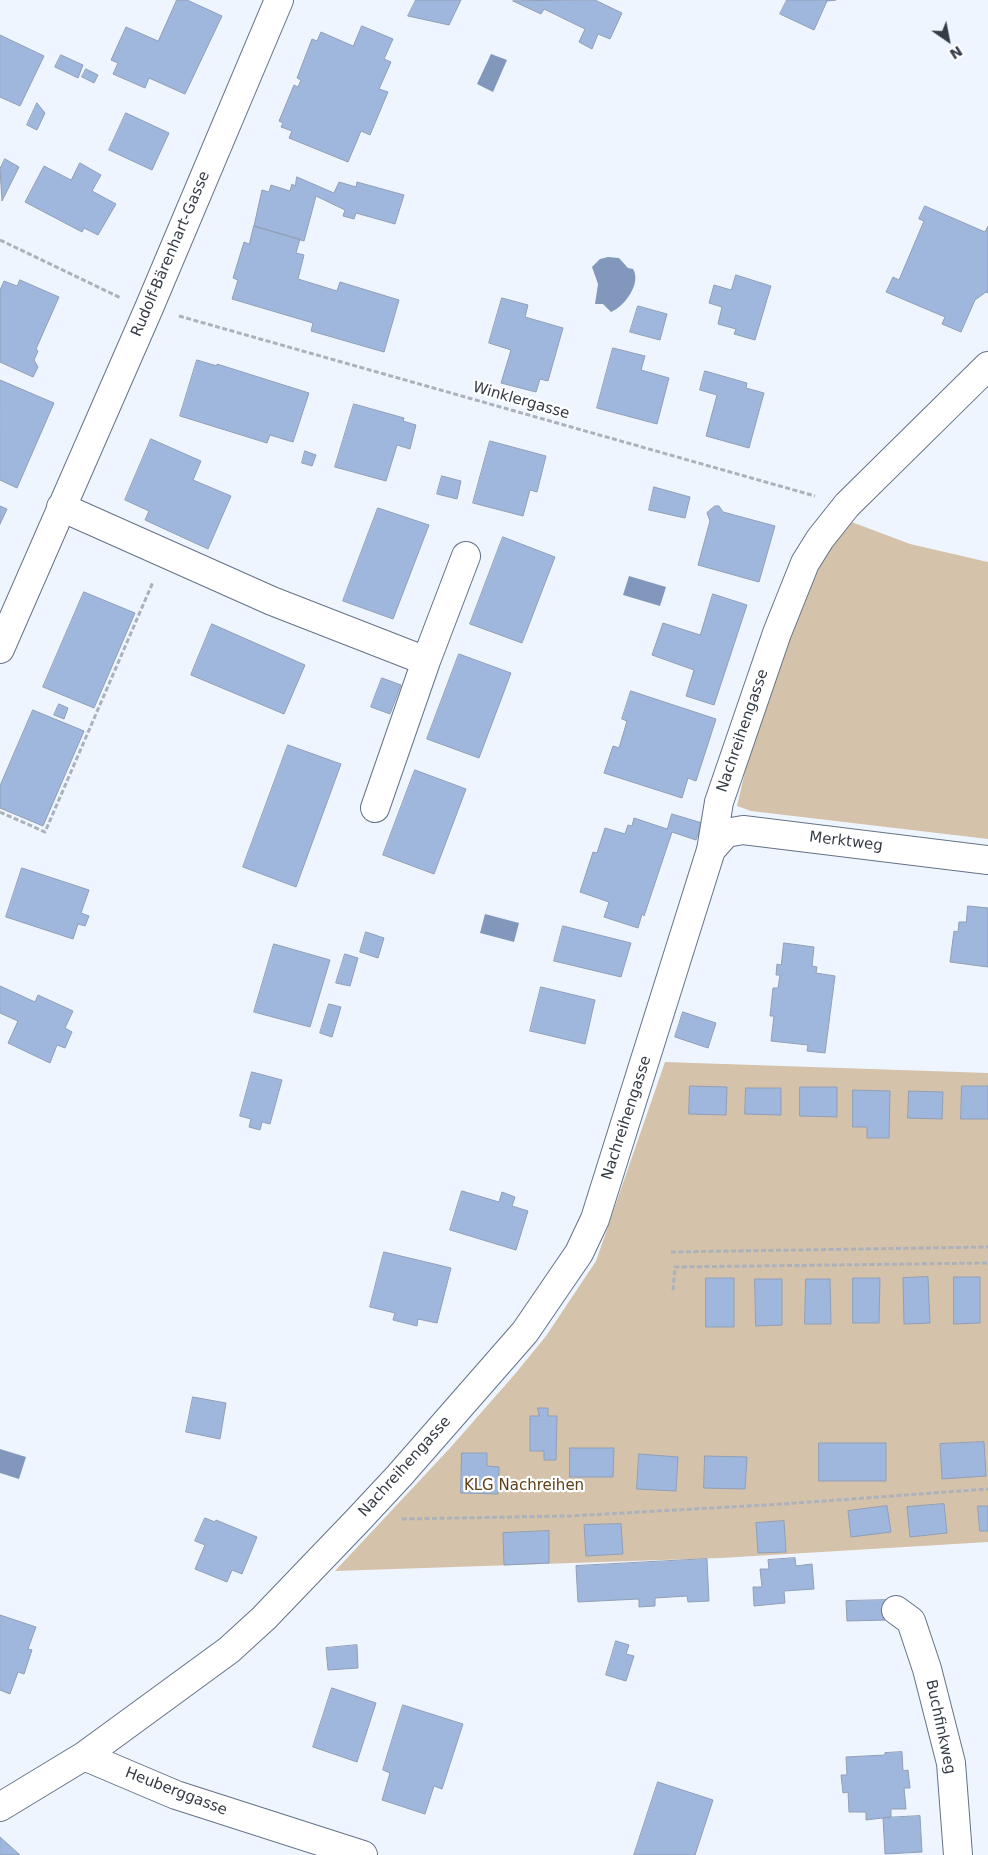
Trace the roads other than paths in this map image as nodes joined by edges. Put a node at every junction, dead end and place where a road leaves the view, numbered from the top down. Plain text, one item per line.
1 (279, 0) edge
2 (988, 366) edge
3 (61, 507) junction
4 (466, 556) dead end
5 (0, 649) edge
6 (426, 661) junction
7 (375, 808) dead end
8 (711, 850) junction
9 (988, 860) edge
10 (896, 1610) dead end
11 (84, 1756) junction
12 (0, 1807) edge
13 (363, 1855) edge
14 (958, 1855) edge

1 - 3 street, Rudolf-Bärenhart-Gasse
2 - 8 street, Nachreihengasse
3 - 5 street, Rudolf-Bärenhart-Gasse
3 - 6 street
4 - 6 street
6 - 7 street
8 - 9 street, Merktweg
8 - 11 street, Nachreihengasse
10 - 14 street, Buchfinkweg
11 - 12 street
11 - 13 street, Heuberggasse

